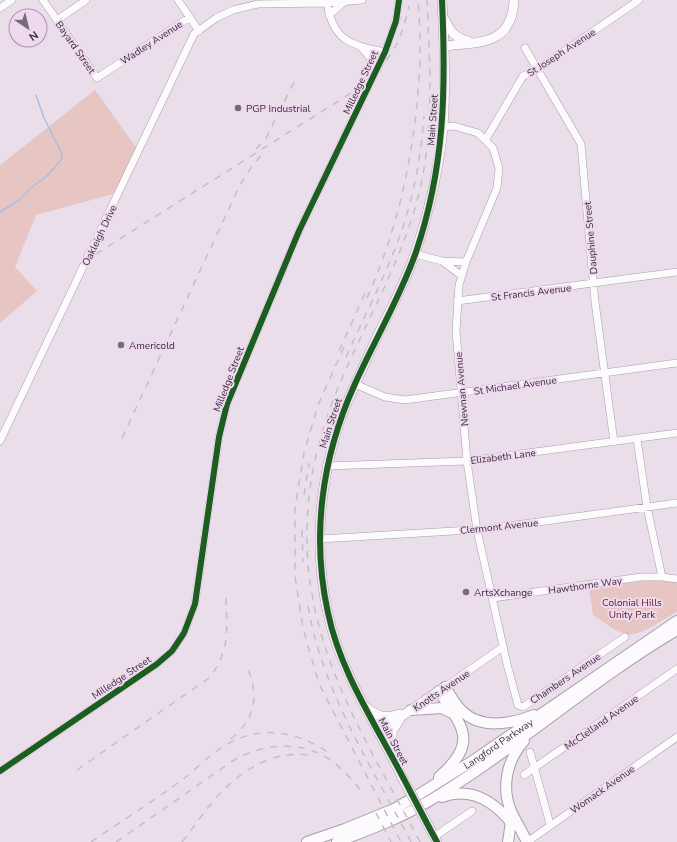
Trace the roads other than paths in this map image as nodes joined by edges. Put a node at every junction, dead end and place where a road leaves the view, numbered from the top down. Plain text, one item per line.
1 (12, 0) edge
2 (43, 0) edge
3 (86, 0) edge
4 (178, 0) edge
5 (362, 0) edge
6 (399, 0) edge
7 (442, 0) edge
8 (509, 0) edge
9 (514, 0) edge
10 (640, 0) edge
11 (327, 1) edge
12 (349, 1) edge
13 (258, 2) edge
14 (0, 8) edge
15 (512, 14) junction
16 (329, 15) junction
17 (443, 15) junction
18 (190, 17) junction
19 (57, 20) junction
20 (199, 31) junction
21 (475, 43) junction
22 (444, 46) junction
23 (361, 47) junction
24 (525, 48) dead end
25 (385, 52) junction
26 (113, 68) joint
27 (538, 69) junction
28 (377, 70) junction
29 (443, 127) junction
30 (486, 139) junction
31 (415, 254) junction
32 (442, 261) junction
33 (466, 262) junction
34 (677, 272) edge
35 (462, 276) junction
36 (594, 284) junction
37 (457, 302) junction
38 (677, 363) edge
39 (604, 373) junction
40 (355, 384) junction
41 (460, 392) junction
42 (677, 433) edge
43 (637, 439) junction
44 (0, 441) edge
45 (614, 442) junction
46 (467, 461) junction
47 (328, 466) junction
48 (677, 503) edge
49 (647, 507) junction
50 (477, 530) junction
51 (320, 539) junction
52 (662, 577) junction
53 (677, 579) edge
54 (493, 598) junction
55 (677, 621) edge
56 (677, 630) edge
57 (625, 637) dead end
58 (503, 647) junction
59 (677, 669) edge
60 (442, 689) junction
61 (514, 691) joint
62 (363, 704) junction
63 (407, 712) junction
64 (550, 713) junction
65 (454, 714) junction
66 (378, 732) junction
67 (677, 737) edge
68 (530, 752) dead end
69 (392, 757) junction
70 (534, 768) junction
71 (0, 771) edge
72 (524, 775) dead end
73 (418, 795) junction
74 (429, 802) junction
75 (472, 811) dead end
76 (511, 822) junction
77 (550, 824) junction
78 (436, 840) edge
79 (307, 842) edge
80 (337, 842) edge
81 (508, 842) edge
82 (527, 842) edge

1 - 14 street
2 - 19 street, Bayard Street
3 - 19 street
4 - 18 street
5 - 12 street
6 - 25 street, Milledge Street
7 - 17 main road, Main Street
8 - 15 main road
9 - 15 main road
10 - 27 street, St Joseph Avenue
11 - 12 street
11 - 13 street
11 - 16 street
12 - 16 street
13 - 20 street
15 - 21 main road
16 - 23 street
17 - 21 main road
17 - 22 main road, Main Street
18 - 20 street
18 - 26 street, Wadley Avenue
19 - 26 street, Bayard Street
20 - 44 street, Oakleigh Drive
21 - 22 main road
22 - 29 main road, Main Street
23 - 25 street
23 - 28 street
24 - 27 street, Dauphine Street
25 - 28 street, Milledge Street
27 - 30 street, St Joseph Avenue
27 - 36 street, Dauphine Street
28 - 71 street, Milledge Street
29 - 30 street, Newnan Avenue
29 - 31 main road, Main Street
30 - 33 street, Newnan Avenue
31 - 32 street
31 - 40 main road, Main Street
32 - 33 street
32 - 35 street
33 - 35 street, Newnan Avenue
34 - 36 street, St Francis Avenue
35 - 37 street, Newnan Avenue
36 - 37 street, St Francis Avenue
36 - 39 street, Dauphine Street
37 - 41 street, Newnan Avenue
38 - 39 street, St Michael Avenue
39 - 41 street, St Michael Avenue
39 - 45 street, Dauphine Street
40 - 41 street, St Michael Avenue
40 - 47 main road, Main Street
41 - 46 street, Newnan Avenue
42 - 43 street, Elizabeth Lane
43 - 45 street, Elizabeth Lane
43 - 49 street
45 - 46 street, Elizabeth Lane
46 - 47 street, Elizabeth Lane
46 - 50 street, Newnan Avenue
47 - 51 main road, Main Street
48 - 49 street, Clermont Avenue
49 - 50 street, Clermont Avenue
49 - 52 street
50 - 51 street, Clermont Avenue
50 - 54 street, Newnan Avenue
51 - 62 main road, Main Street
52 - 53 street, Hawthorne Way
52 - 54 street, Hawthorne Way
54 - 58 street, Newnan Avenue
55 - 64 highway, Langford Parkway
56 - 64 highway, Langford Parkway
57 - 61 street, Chambers Avenue
58 - 60 street, Knotts Avenue
58 - 61 street, Newnan Avenue
59 - 70 street, McClelland Avenue
60 - 63 main road, Knotts Avenue
60 - 64 highway
60 - 65 highway
62 - 63 main road
62 - 66 main road, Main Street
63 - 65 highway
63 - 66 main road, Knotts Avenue
63 - 69 main road
64 - 73 highway, Langford Parkway
64 - 74 highway, Langford Parkway
64 - 82 highway
65 - 73 highway
66 - 69 main road, Main Street
67 - 77 street, Womack Avenue
68 - 70 street
69 - 78 main road, Main Street, bridge
70 - 72 street, McClelland Avenue
70 - 77 street
73 - 79 highway, Langford Parkway
74 - 76 highway
74 - 80 highway, Langford Parkway
75 - 78 street
76 - 81 highway
76 - 82 highway
77 - 82 street, Womack Avenue

